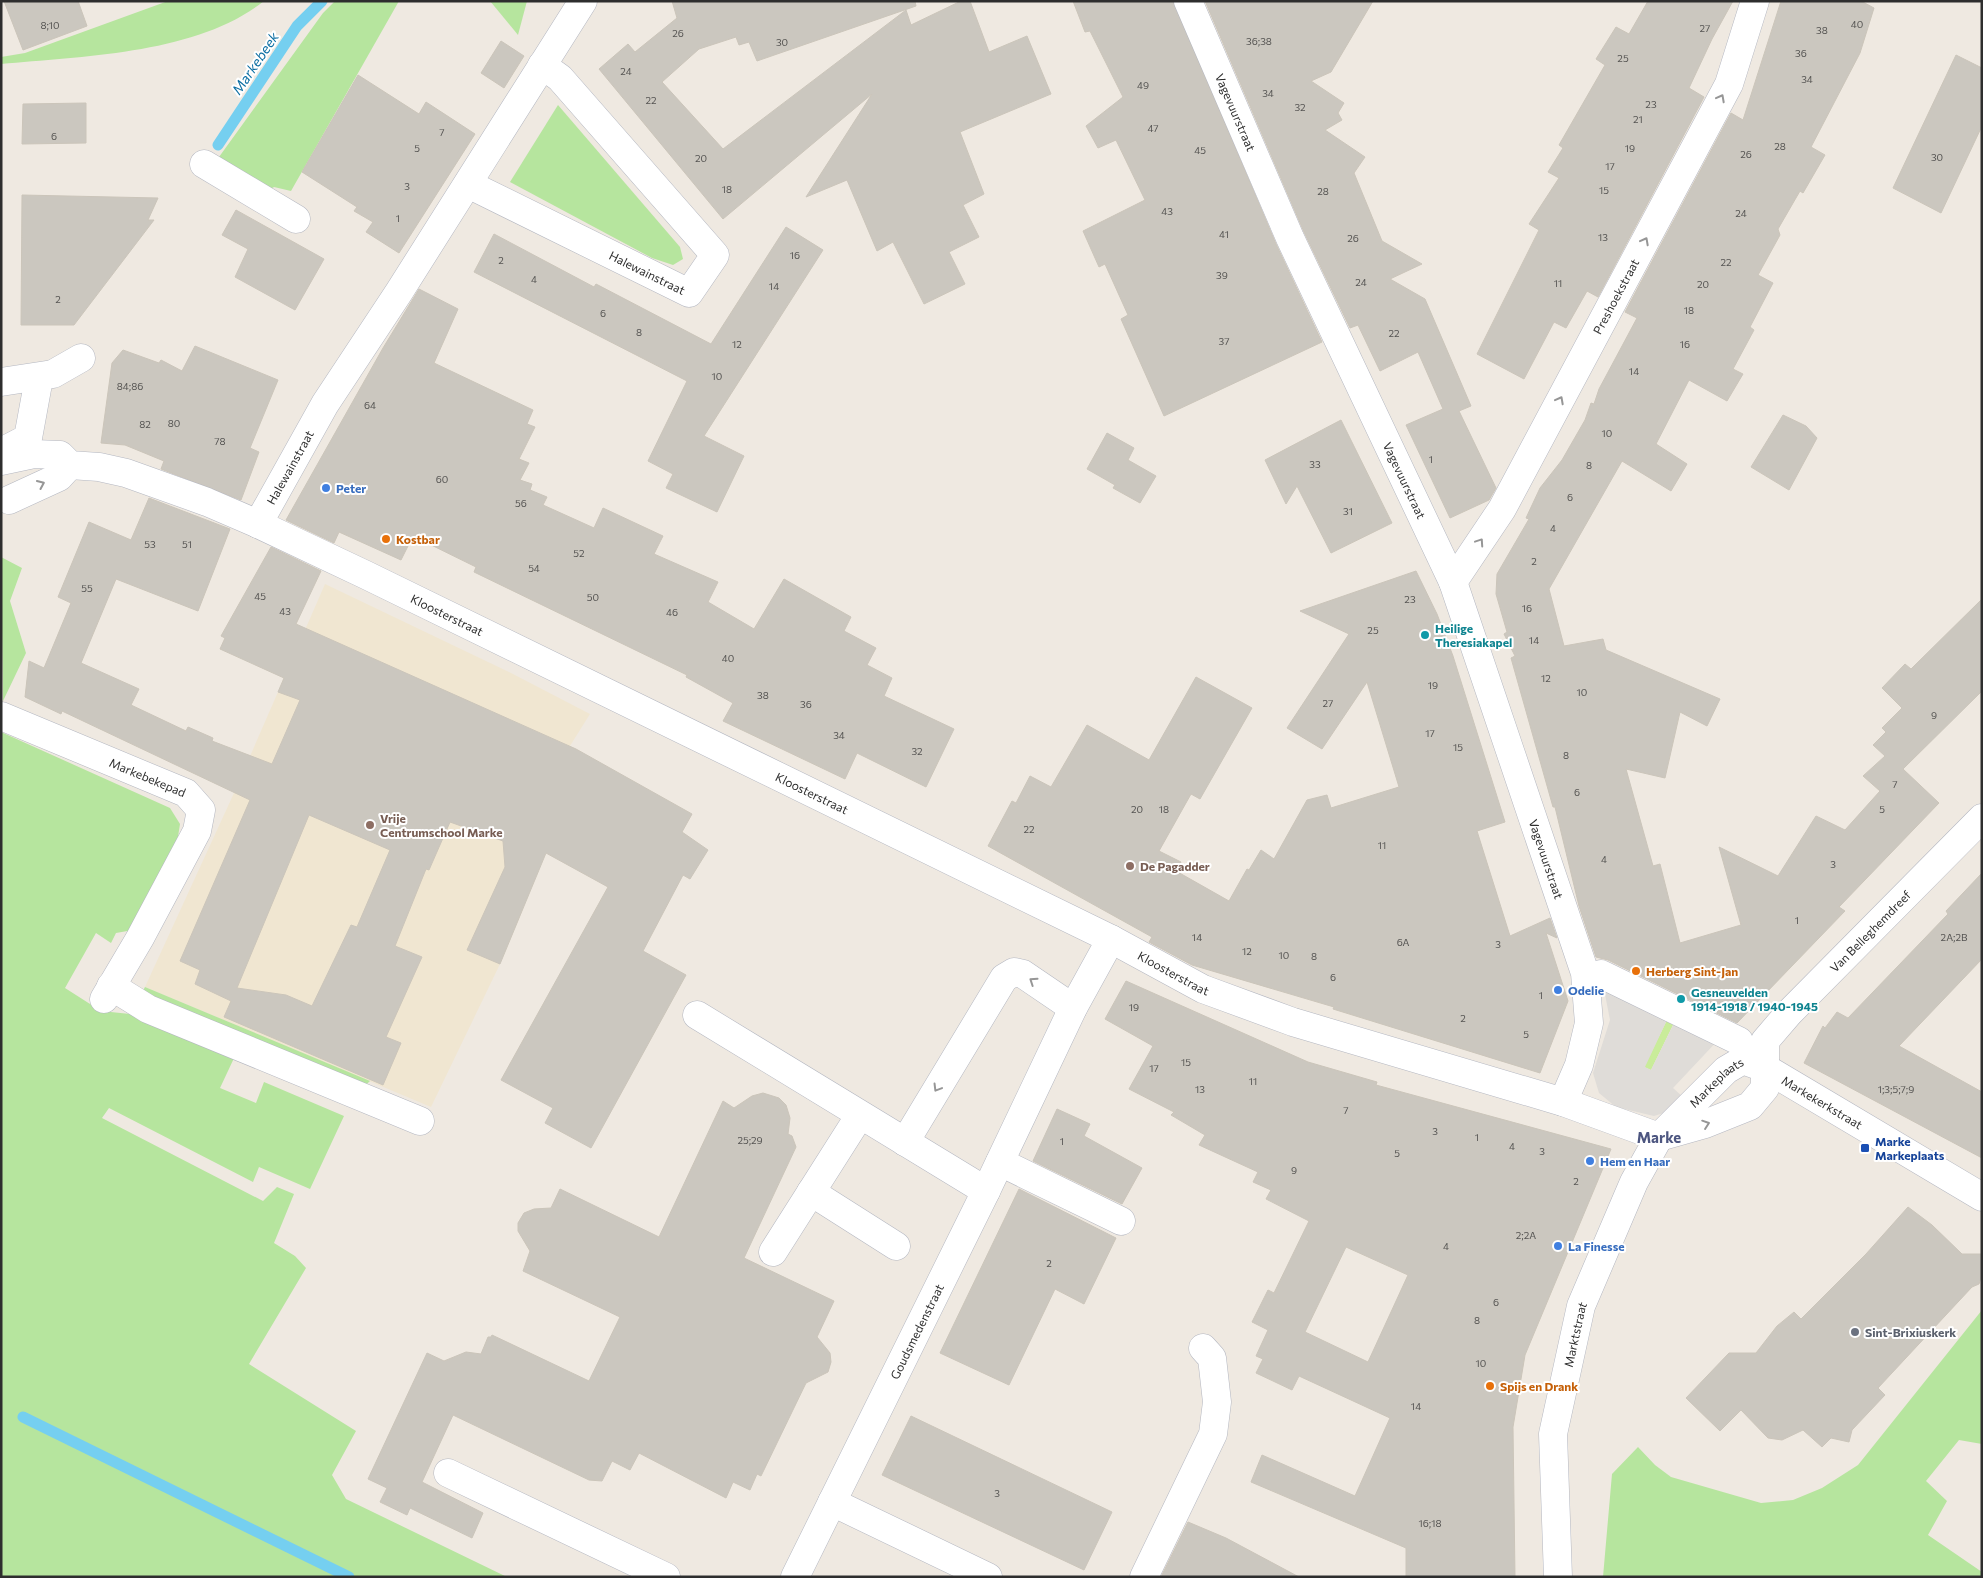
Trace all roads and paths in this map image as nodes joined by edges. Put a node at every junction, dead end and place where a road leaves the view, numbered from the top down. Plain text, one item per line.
1 (583, 1) edge
2 (1188, 1) edge
3 (1755, 1) edge
4 (542, 65) junction
5 (204, 164) dead end
6 (468, 184) junction
7 (296, 220) dead end
8 (81, 358) dead end
9 (39, 378) junction
10 (1, 382) edge
11 (1, 452) edge
12 (1, 462) edge
13 (70, 465) junction
14 (5, 508) edge
15 (258, 524) junction
16 (1453, 582) junction
17 (1, 716) edge
18 (1979, 825) edge
19 (1111, 939) junction
20 (1593, 974) junction
21 (1074, 1008) junction
22 (697, 1015) dead end
23 (1739, 1041) dead end
24 (1766, 1068) junction
25 (1563, 1102) junction
26 (860, 1114) junction
27 (420, 1121) dead end
28 (1660, 1137) junction
29 (905, 1142) junction
30 (1000, 1162) junction
31 (986, 1191) junction
32 (811, 1192) junction
33 (1982, 1197) edge
34 (1121, 1221) dead end
35 (896, 1246) dead end
36 (773, 1252) dead end
37 (1203, 1348) dead end
38 (448, 1473) dead end
39 (832, 1502) junction
40 (666, 1577) edge
41 (795, 1577) edge
42 (988, 1577) edge
43 (1144, 1577) edge
44 (1558, 1577) edge

1 - 4 street, Halewainstraat
2 - 16 street, Vagevuurstraat
16 -> 3 street, Preshoekstraat
4 - 6 street, Halewainstraat
4 - 6 street, Halewainstraat
5 - 7 street
6 - 15 street, Halewainstraat
8 - 9 street
9 - 10 street
9 - 11 street
12 - 13 street, Kloosterstraat
12 - 14 street
14 -> 13 street
13 - 15 street, Kloosterstraat
15 - 19 street, Kloosterstraat
16 - 20 street, Vagevuurstraat
17 - 27 street, Markebekepad
18 - 24 street, Van Belleghemdreef
19 - 21 street, Goudsmedenstraat
19 - 25 street, Kloosterstraat
20 - 23 street
20 - 25 street
21 -> 29 street
21 - 30 street, Goudsmedenstraat
22 - 26 street
24 - 28 street, Markeplaats
28 -> 24 street, Markeplaats
24 - 33 street, Markekerkstraat
25 - 28 street
26 - 29 street
26 - 32 street
28 - 44 street, Marktstraat
29 - 31 street
30 - 31 street, Goudsmedenstraat
30 - 34 street
31 - 39 street, Goudsmedenstraat
32 - 35 street
32 - 36 street
37 - 43 street
38 - 40 street
39 - 41 street, Goudsmedenstraat
39 - 42 street

